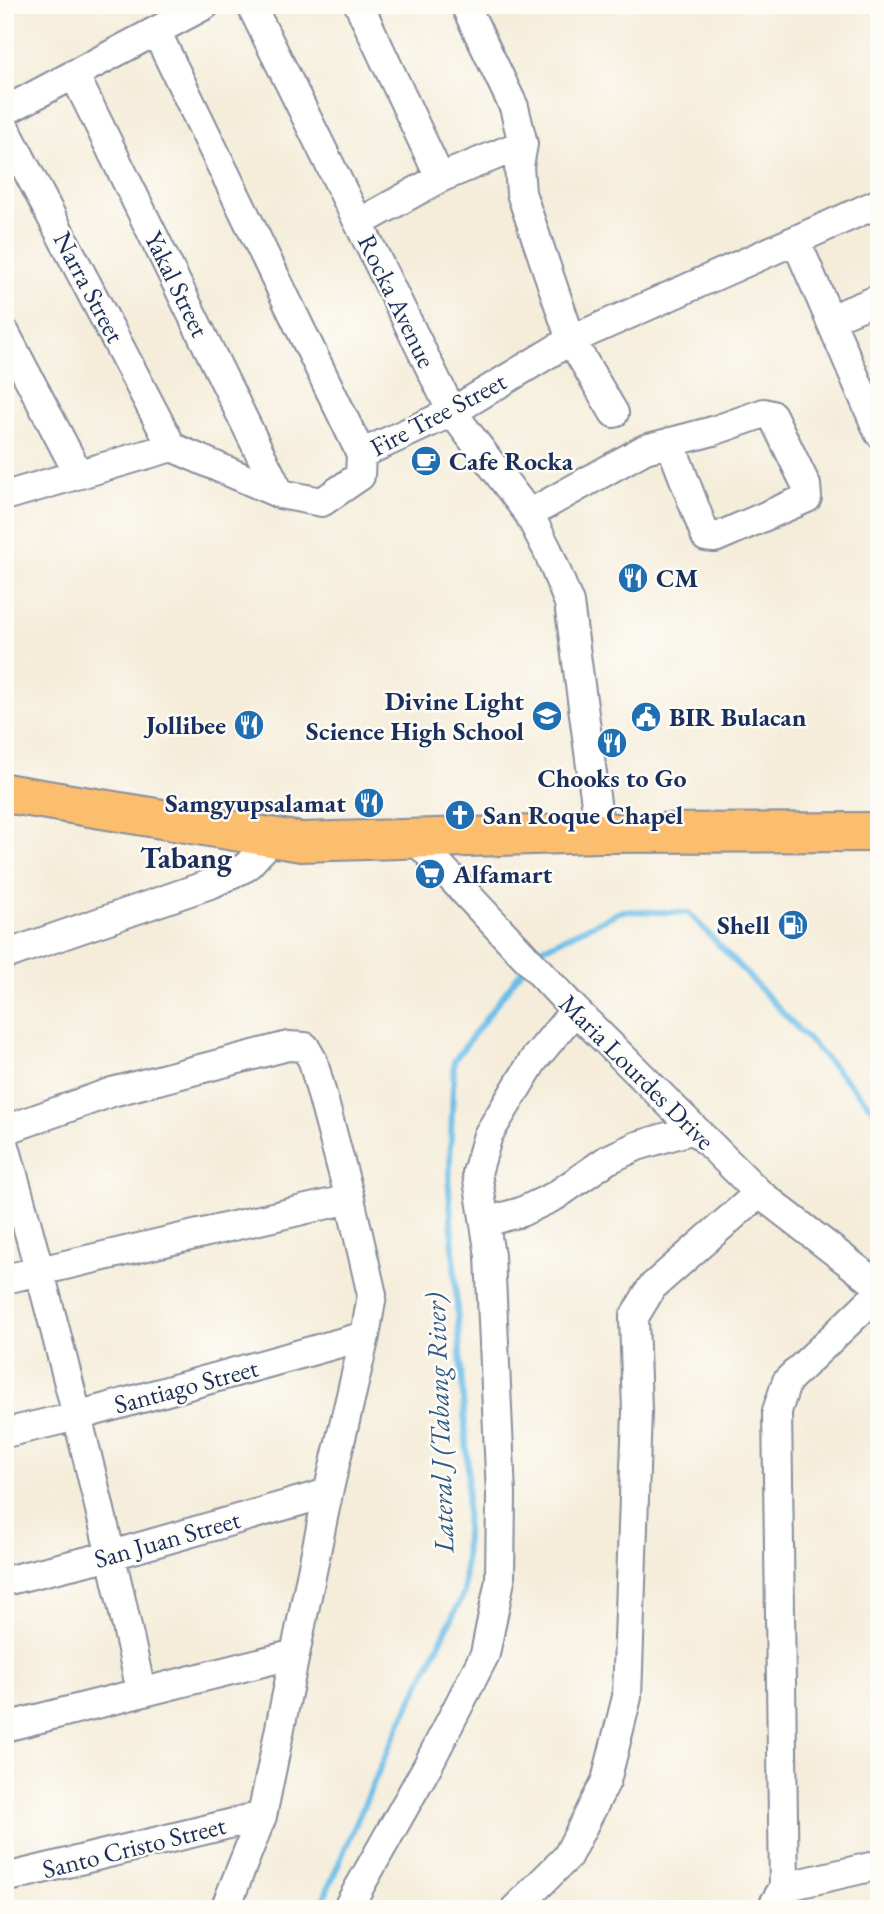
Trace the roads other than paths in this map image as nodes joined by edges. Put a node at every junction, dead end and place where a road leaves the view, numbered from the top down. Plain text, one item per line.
1 (205, 5) edge
2 (251, 5) edge
3 (359, 5) edge
4 (464, 5) edge
5 (156, 31) junction
6 (74, 74) junction
7 (5, 111) edge
8 (5, 128) edge
9 (523, 144) junction
10 (440, 178) junction
11 (879, 202) edge
12 (359, 223) junction
13 (796, 241) junction
14 (879, 299) edge
15 (830, 319) junction
16 (5, 333) edge
17 (571, 340) junction
18 (873, 403) edge
19 (452, 412) junction
20 (614, 413) dead end
21 (879, 433) edge
22 (670, 442) junction
23 (172, 447) junction
24 (361, 454) junction
25 (78, 473) junction
26 (280, 494) junction
27 (5, 496) edge
28 (529, 514) junction
29 (5, 793) edge
30 (879, 832) edge
31 (600, 834) junction
32 (273, 838) junction
33 (414, 838) junction
34 (5, 955) edge
35 (575, 1010) junction
36 (694, 1129) junction
37 (5, 1130) edge
38 (5, 1146) edge
39 (759, 1194) junction
40 (350, 1199) junction
41 (485, 1222) junction
42 (40, 1270) junction
43 (5, 1279) edge
44 (879, 1286) edge
45 (879, 1293) edge
46 (365, 1336) junction
47 (77, 1416) junction
48 (5, 1433) edge
49 (328, 1493) junction
50 (112, 1555) junction
51 (5, 1581) edge
52 (295, 1654) junction
53 (141, 1692) junction
54 (5, 1727) edge
55 (262, 1816) junction
56 (879, 1865) edge
57 (5, 1878) edge
58 (777, 1898) edge
59 (225, 1909) edge
60 (347, 1909) edge
61 (515, 1909) edge

1 - 5 street
2 - 12 street, Rocka Avenue
3 - 10 street
4 - 9 street
5 - 6 street
5 - 24 street
6 - 7 street
6 - 26 street, Yakal Street
8 - 23 street, Narra Street
9 - 10 street
9 - 17 street
10 - 12 street
11 - 13 street, Fire Tree Street
12 - 19 street, Rocka Avenue
13 - 15 street
13 - 17 street, Fire Tree Street
14 - 15 street
15 - 18 street
16 - 25 street
17 - 19 street, Fire Tree Street
17 - 20 street
18 - 21 street
19 - 24 street, Fire Tree Street
19 - 28 street, Rocka Avenue
22 - 22 street
22 - 28 street
23 - 25 street
23 - 26 street, Fire Tree Street
24 - 26 street, Fire Tree Street
25 - 27 street
28 - 31 street, Rocka Avenue
29 - 32 highway
30 - 31 highway
31 - 33 highway
32 - 33 highway
32 - 34 street
33 - 35 street, Maria Lourdes Drive
35 - 36 street, Maria Lourdes Drive
35 - 41 street
36 - 39 street, Maria Lourdes Drive
36 - 41 street
37 - 40 street
38 - 42 street
39 - 44 street, Maria Lourdes Drive
39 - 61 street
40 - 42 street
40 - 46 street
41 - 60 street
42 - 43 street
42 - 47 street
45 - 58 street
46 - 47 street, Santiago Street
46 - 49 street
47 - 48 street, Santiago Street
47 - 50 street
49 - 50 street, San Juan Street
49 - 52 street
50 - 51 street, San Juan Street
50 - 53 street
52 - 53 street
52 - 55 street
53 - 54 street
55 - 57 street, Santo Cristo Street
55 - 59 street
56 - 58 street

